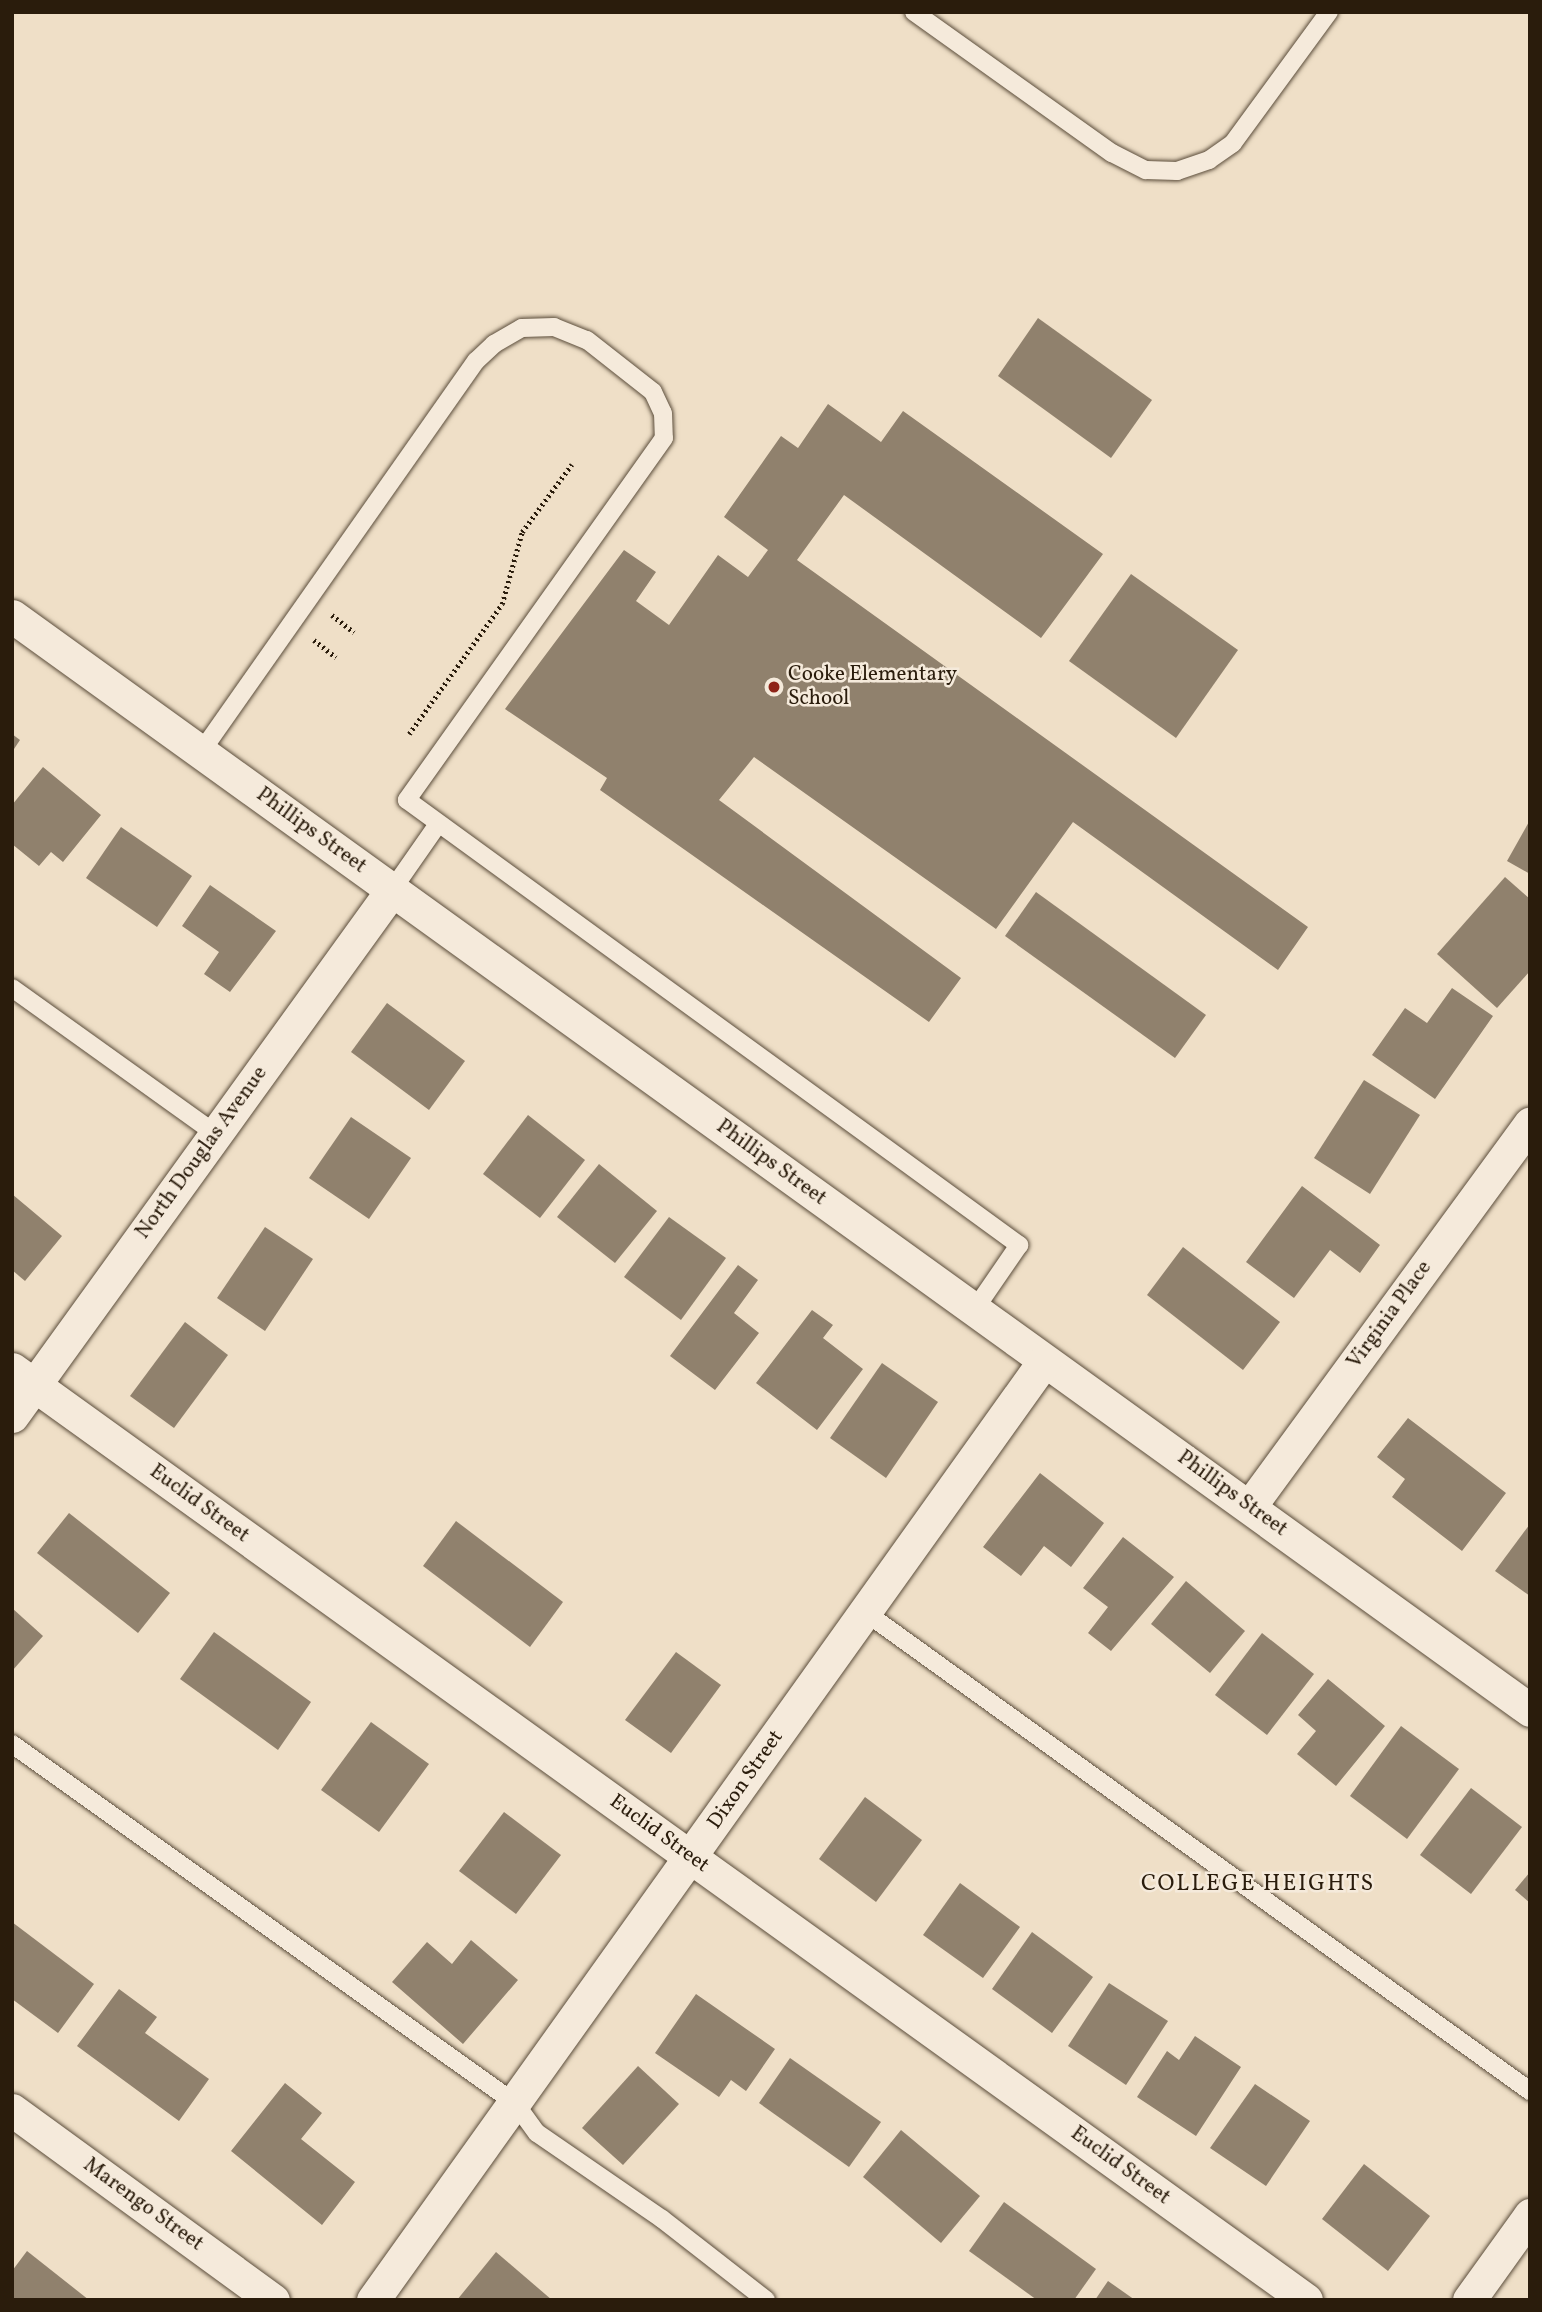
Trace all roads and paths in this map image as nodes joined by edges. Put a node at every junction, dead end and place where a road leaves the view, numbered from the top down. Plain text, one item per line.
1 (914, 12) edge
2 (1329, 12) edge
3 (572, 464) dead end
4 (12, 616) edge
5 (409, 734) dead end
6 (201, 752) junction
7 (438, 824) junction
8 (392, 890) junction
9 (12, 988) edge
10 (1530, 1123) edge
11 (216, 1134) junction
12 (975, 1310) junction
13 (1044, 1361) junction
14 (23, 1377) edge
15 (12, 1416) edge
16 (1250, 1506) junction
17 (865, 1612) junction
18 (1530, 1710) edge
19 (12, 1744) edge
20 (691, 1857) junction
21 (1530, 2091) edge
22 (515, 2103) junction
23 (12, 2110) edge
24 (1530, 2215) edge
25 (273, 2300) edge
26 (373, 2300) edge
27 (766, 2300) edge
28 (1306, 2300) edge
29 (1469, 2300) edge

1 - 2 lane
3 - 5 path
4 - 6 street, Phillips Street
6 - 7 lane
6 - 8 street, Phillips Street
7 - 8 lane
7 - 12 lane
8 - 11 street, North Douglas Avenue
8 - 12 street, Phillips Street
9 - 11 lane
10 - 16 street, Virginia Place
11 - 14 street, North Douglas Avenue
12 - 13 street, Phillips Street
13 - 16 street, Phillips Street
13 - 17 street, Dixon Street
14 - 15 street, North Douglas Avenue
14 - 20 street, Euclid Street
16 - 18 street, Phillips Street
17 - 20 street, Dixon Street
17 - 21 lane
19 - 22 lane
20 - 22 street, Dixon Street
20 - 28 street, Euclid Street
22 - 26 street, Dixon Street
22 - 27 lane
23 - 25 street, Marengo Street
24 - 29 street

